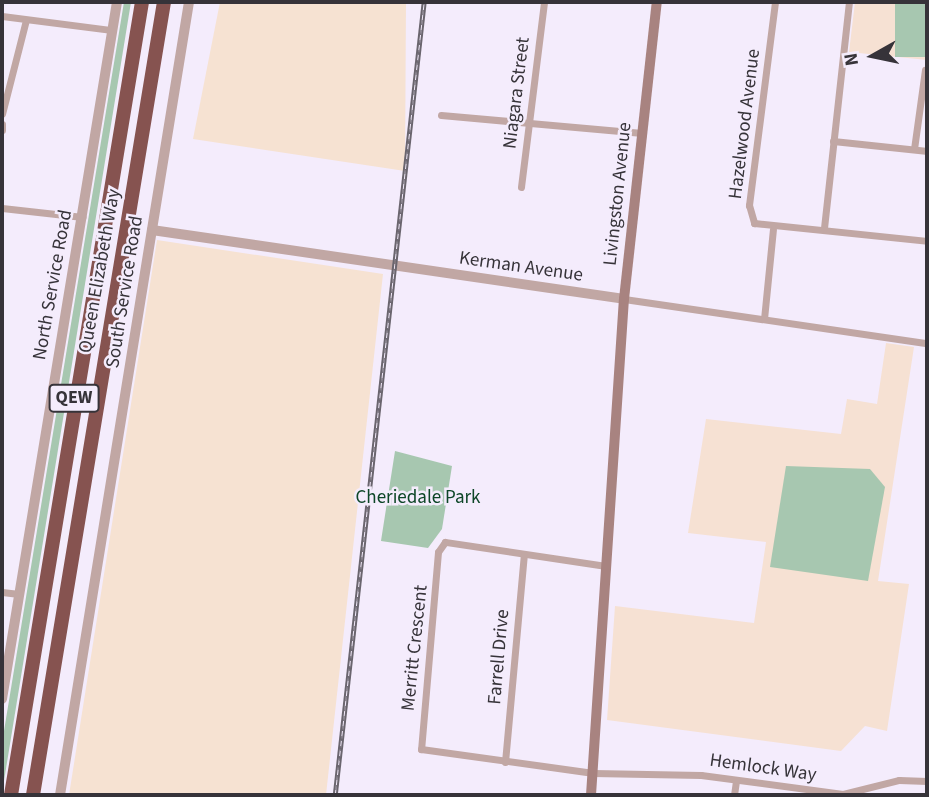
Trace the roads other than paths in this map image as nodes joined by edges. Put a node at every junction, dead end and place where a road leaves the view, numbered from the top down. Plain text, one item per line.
1 (117, 2) edge
2 (142, 2) edge
3 (164, 2) edge
4 (189, 2) edge
5 (544, 2) edge
6 (657, 2) edge
7 (775, 2) edge
8 (849, 2) edge
9 (2, 16) edge
10 (26, 20) junction
11 (112, 30) junction
12 (925, 71) dead end
13 (2, 114) edge
14 (441, 115) dead end
15 (2, 124) edge
16 (530, 126) junction
17 (2, 130) edge
18 (642, 133) junction
19 (833, 141) junction
20 (915, 149) junction
21 (927, 150) edge
22 (521, 187) dead end
23 (2, 208) edge
24 (82, 217) junction
25 (773, 229) junction
26 (824, 229) junction
27 (152, 230) junction
28 (927, 241) edge
29 (624, 299) junction
30 (764, 319) junction
31 (927, 343) edge
32 (524, 555) junction
33 (606, 566) junction
34 (2, 592) edge
35 (19, 594) junction
36 (2, 699) edge
37 (505, 762) junction
38 (593, 773) junction
39 (736, 780) junction
40 (927, 781) edge
41 (879, 785) junction
42 (811, 793) edge
43 (11, 795) edge
44 (33, 795) edge
45 (60, 795) edge
46 (591, 795) edge
47 (734, 795) edge
48 (882, 795) edge

1 - 11 street, North Service Road
2 - 43 highway, Queen Elizabeth Way / QEW
3 - 44 highway, Queen Elizabeth Way / QEW
4 - 27 street, South Service Road
5 - 16 street, Niagara Street
6 - 18 main road, Livingston Avenue
7 - 25 street, Hazelwood Avenue
8 - 19 street
9 - 10 street
10 - 11 street
10 - 13 street
11 - 24 street, North Service Road
12 - 20 street
14 - 16 street
15 - 17 street
16 - 18 street
16 - 22 street, Niagara Street
18 - 29 main road, Livingston Avenue
19 - 20 street
19 - 26 street
20 - 21 street
23 - 24 street
24 - 35 street, North Service Road
25 - 26 street
25 - 30 street
26 - 28 street
27 - 29 street, Kerman Avenue
27 - 45 street, South Service Road
29 - 30 street, Kerman Avenue
29 - 33 main road, Livingston Avenue
30 - 31 street, Kerman Avenue
32 - 33 street, Merritt Crescent
32 - 37 street, Farrell Drive
32 - 37 street, Merritt Crescent
33 - 38 main road, Livingston Avenue
34 - 35 street
35 - 36 street, North Service Road
37 - 38 street, Merritt Crescent
38 - 39 street, Hemlock Way
38 - 46 main road, Livingston Avenue
39 - 42 street, Hemlock Way
39 - 47 street
40 - 41 street, Hemlock Way
41 - 42 street, Hemlock Way
41 - 48 street

